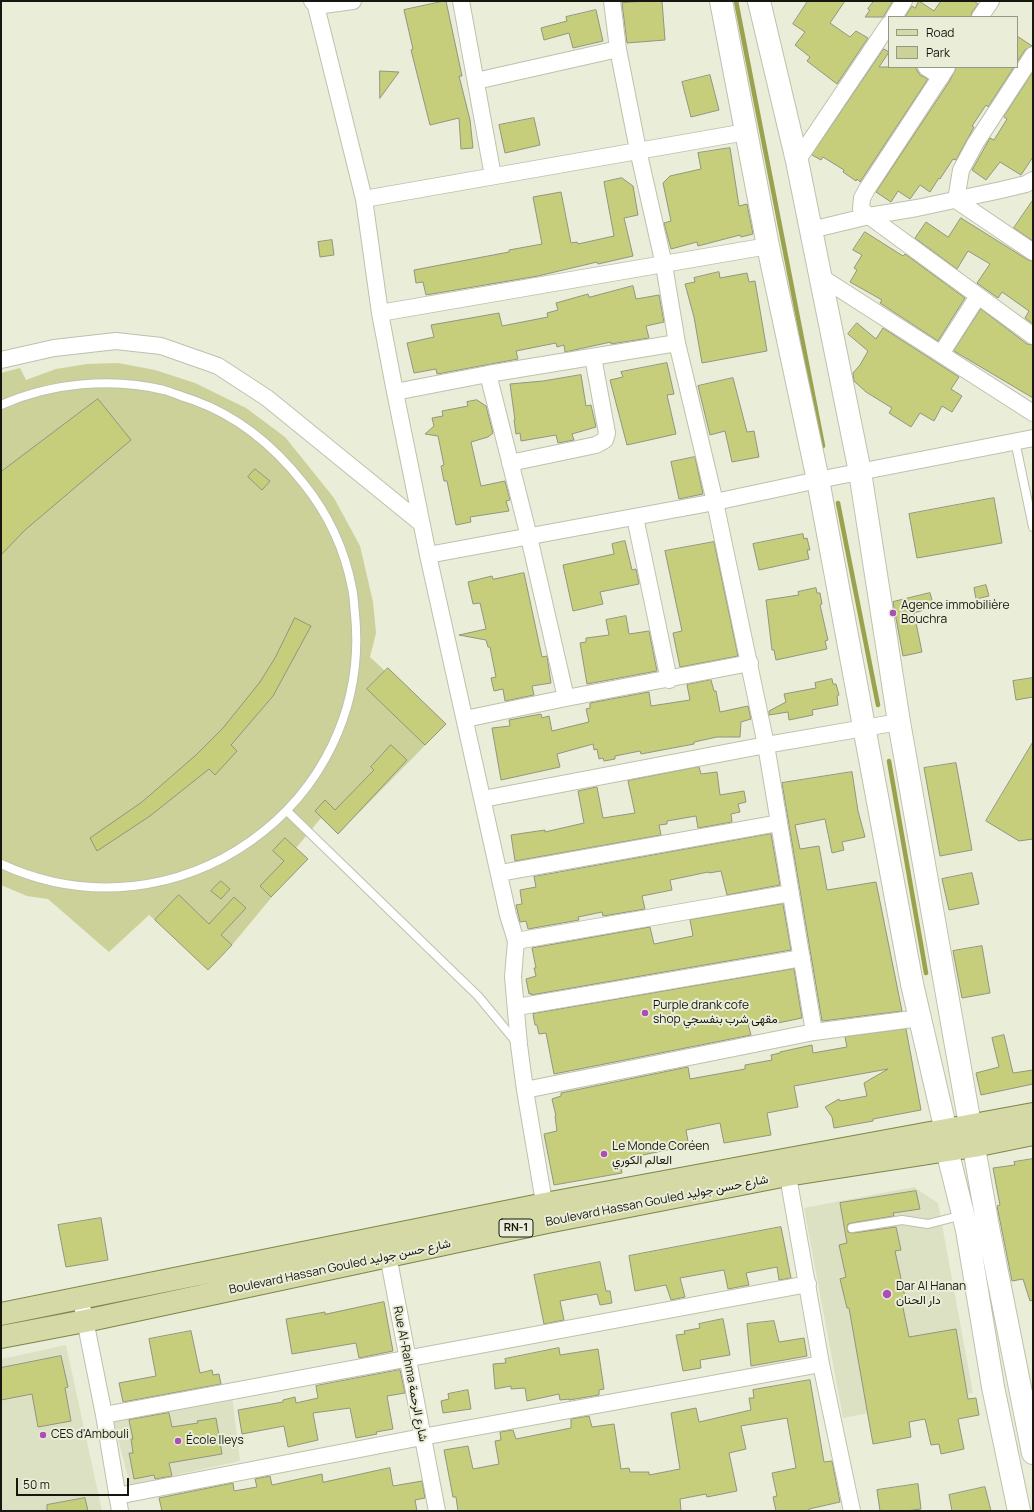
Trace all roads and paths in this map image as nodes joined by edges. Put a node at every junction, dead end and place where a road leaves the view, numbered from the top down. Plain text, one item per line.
1 (353, 1) edge
2 (461, 1) edge
3 (612, 1) edge
4 (721, 1) edge
5 (904, 1) edge
6 (991, 1) edge
7 (314, 4) edge
8 (762, 4) edge
9 (895, 16) edge
10 (981, 16) edge
11 (886, 34) edge
12 (618, 49) junction
13 (1033, 55) edge
14 (1018, 67) edge
15 (930, 68) edge
16 (1014, 70) edge
17 (944, 72) edge
18 (476, 81) junction
19 (746, 132) junction
20 (638, 150) junction
21 (796, 161) junction
22 (493, 176) junction
23 (1033, 180) edge
24 (364, 198) junction
25 (956, 200) junction
26 (869, 216) junction
27 (811, 230) junction
28 (768, 246) junction
29 (1033, 252) edge
30 (664, 265) junction
31 (821, 277) junction
32 (978, 296) junction
33 (380, 313) junction
34 (1033, 336) edge
35 (677, 343) junction
36 (941, 354) junction
37 (593, 357) junction
38 (1, 360) edge
39 (488, 374) junction
40 (395, 392) junction
41 (1, 405) edge
42 (1033, 413) edge
43 (1033, 438) edge
44 (1015, 441) junction
45 (510, 463) junction
46 (860, 472) junction
47 (818, 480) junction
48 (716, 502) junction
49 (635, 517) junction
50 (422, 524) junction
51 (1033, 527) edge
52 (529, 537) junction
53 (428, 555) junction
54 (750, 663) junction
55 (669, 680) junction
56 (566, 698) junction
57 (466, 720) junction
58 (899, 722) junction
59 (864, 727) junction
60 (766, 745) junction
61 (483, 799) junction
62 (287, 811) junction
63 (779, 823) junction
64 (1, 864) edge
65 (500, 873) junction
66 (791, 892) junction
67 (516, 941) junction
68 (802, 958) junction
69 (517, 1007) junction
70 (920, 1018) junction
71 (814, 1032) junction
72 (519, 1045) junction
73 (525, 1090) junction
74 (1033, 1114) edge
75 (1033, 1134) edge
76 (972, 1135) junction
77 (946, 1140) junction
78 (786, 1168) junction
79 (546, 1213) junction
80 (963, 1215) junction
81 (852, 1228) dead end
82 (386, 1247) junction
83 (224, 1269) junction
84 (808, 1284) junction
85 (229, 1291) junction
86 (81, 1298) junction
87 (1, 1314) edge
88 (85, 1321) junction
89 (1, 1338) edge
90 (408, 1359) junction
91 (821, 1364) junction
92 (104, 1415) junction
93 (1029, 1417) edge
94 (422, 1437) junction
95 (1033, 1453) edge
96 (118, 1503) edge
97 (437, 1511) edge
98 (852, 1511) edge
99 (1019, 1511) edge

1 - 7 street
2 - 18 street
3 - 12 street
4 - 19 main road
5 - 9 street
6 - 10 street
7 - 24 street
8 - 21 main road
11 - 21 street
12 - 18 street
12 - 20 street
13 - 14 street
15 - 17 street
16 - 25 street
17 - 26 street
18 - 22 street
19 - 20 street
19 - 28 main road
20 - 22 street
20 - 30 street
21 - 27 main road
22 - 24 street
23 - 25 street
24 - 33 street
25 - 26 street
25 - 29 street
26 - 27 street
26 - 32 street
27 - 31 main road
28 - 30 street
28 - 47 main road
30 - 33 street
30 - 35 street
31 - 36 street
31 - 46 main road
32 - 34 street
32 - 36 street
33 - 40 street
35 - 37 street
35 - 48 street
36 - 42 street
37 - 39 street
37 - 45 street
38 - 50 street
39 - 40 street
39 - 45 street
40 - 50 street
41 - 62 lane
43 - 44 street
44 - 46 street
44 - 51 lane
45 - 52 street
46 - 47 street
46 - 58 main road
47 - 48 street
47 - 59 main road
48 - 49 street
48 - 54 street
49 - 52 street
49 - 55 street
50 - 53 street
52 - 53 street
52 - 56 street
53 - 57 street
54 - 55 street
54 - 60 street
55 - 56 street
56 - 57 street
57 - 61 street
58 - 59 street
58 - 76 main road
59 - 60 street
59 - 70 main road
60 - 61 street
60 - 63 street
61 - 65 street
62 - 64 lane
62 - 72 lane
63 - 65 street
63 - 66 street
65 - 67 street
66 - 67 street
66 - 68 street
67 - 69 street
68 - 69 street
68 - 71 street
69 - 72 street
70 - 71 street
70 - 77 main road
71 - 73 street
72 - 73 street
73 - 79 street
74 - 76 main road, Boulevard Hassan Gouled شارع حسن جوليد / RN-1
75 - 76 main road, Boulevard Hassan Gouled شارع حسن جوليد / RN-1
76 - 77 main road, Boulevard Hassan Gouled شارع حسن جوليد / RN-1
76 - 93 main road
77 - 78 main road, Boulevard Hassan Gouled شارع حسن جوليد / RN-1
77 - 80 main road
78 - 79 main road, Boulevard Hassan Gouled شارع حسن جوليد / RN-1
78 - 84 street
79 - 82 main road, Boulevard Hassan Gouled شارع حسن جوليد / RN-1
80 - 81 lane
80 - 99 main road
82 - 83 main road, Boulevard Hassan Gouled شارع حسن جوليد / RN-1
82 - 85 main road, Boulevard Hassan Gouled شارع حسن جوليد / RN-1
82 - 90 street, Rue Al-Rahma شارع الرحمة
83 - 85 main road
83 - 86 main road, Boulevard Hassan Gouled شارع حسن جوليد / RN-1
84 - 90 street
84 - 91 street
85 - 88 main road, Boulevard Hassan Gouled شارع حسن جوليد / RN-1
86 - 87 main road, Boulevard Hassan Gouled شارع حسن جوليد / RN-1
86 - 88 street
88 - 89 main road, Boulevard Hassan Gouled شارع حسن جوليد / RN-1
88 - 92 street
90 - 92 street
90 - 94 street, Rue Al-Rahma شارع الرحمة
91 - 94 street
91 - 98 street
92 - 96 street
93 - 95 main road
94 - 96 street
94 - 97 street, Rue Al-Rahma شارع الرحمة

